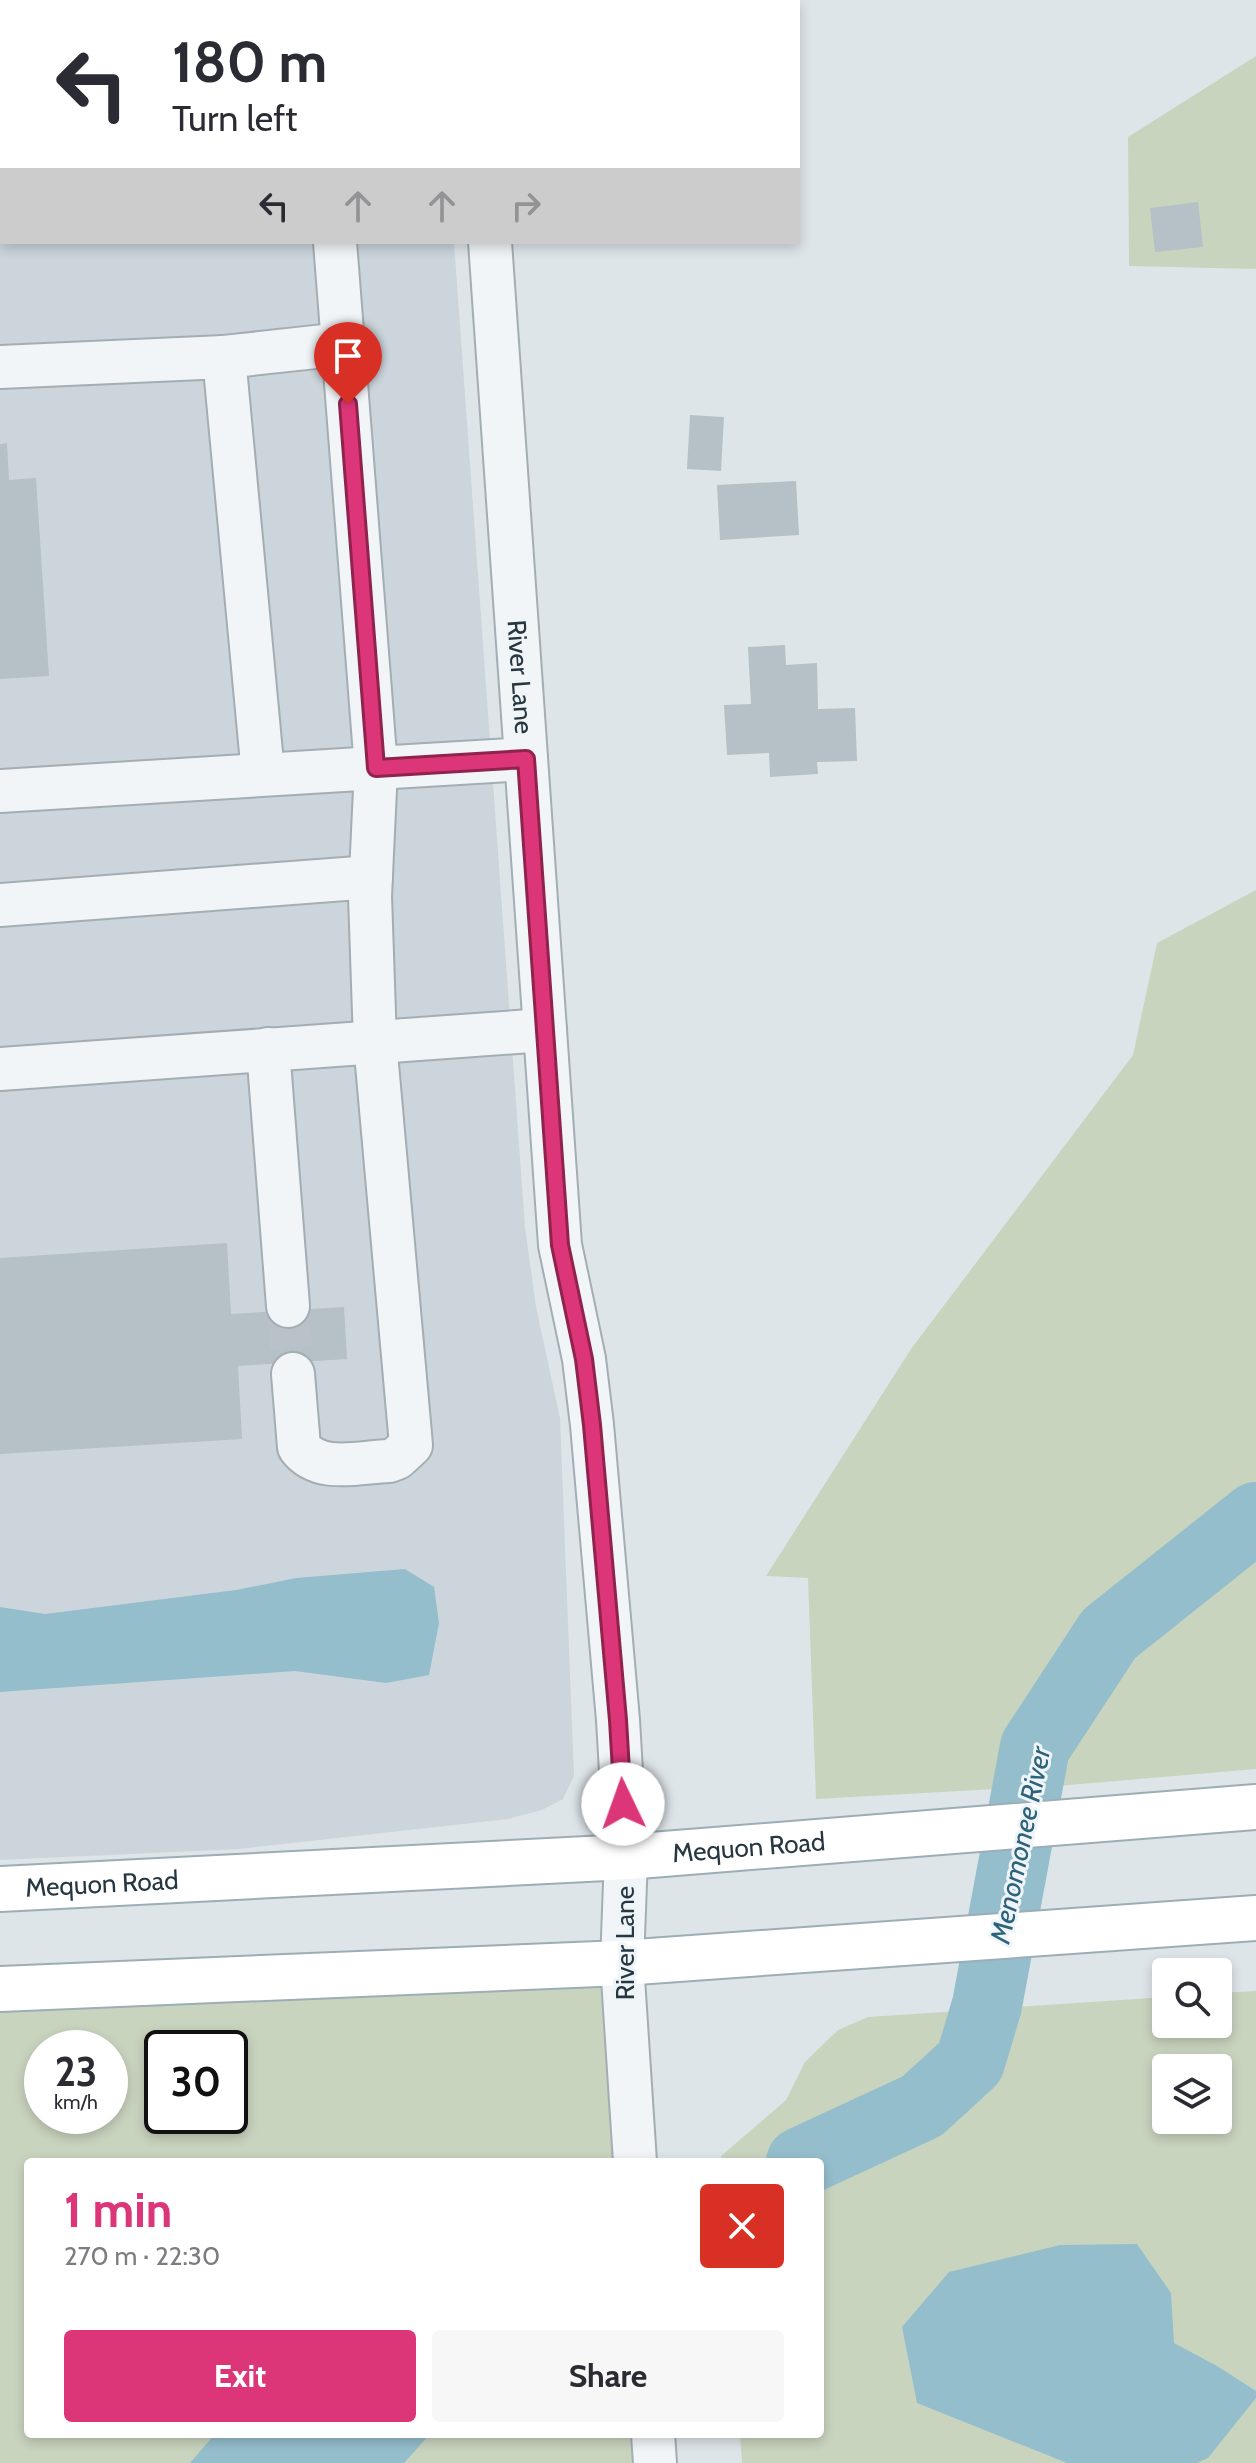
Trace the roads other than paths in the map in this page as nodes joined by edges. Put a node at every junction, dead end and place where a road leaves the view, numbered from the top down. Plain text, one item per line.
1 (335, 244) edge
2 (490, 244) edge
3 (343, 344) junction
4 (224, 357) junction
5 (0, 367) edge
6 (526, 759) junction
7 (376, 768) junction
8 (263, 774) junction
9 (0, 791) edge
10 (371, 877) junction
11 (0, 905) edge
12 (545, 1030) junction
13 (375, 1042) junction
14 (268, 1049) junction
15 (0, 1069) edge
16 (288, 1306) tunnel mouth
17 (293, 1374) tunnel mouth
18 (1256, 1807) edge
19 (626, 1857) junction
20 (0, 1889) edge
21 (1256, 1918) edge
22 (622, 1963) junction
23 (0, 1989) edge
24 (635, 2158) edge
25 (653, 2438) edge
26 (655, 2463) edge

1 - 3 street
2 - 6 street, River Lane
3 - 4 street
3 - 7 street
4 - 5 street
4 - 8 street
6 - 7 street
6 - 12 street, River Lane
7 - 8 street
7 - 10 street
8 - 9 street
10 - 11 street
10 - 13 street
12 - 13 street
12 - 19 street, River Lane
13 - 14 street
13 - 17 street
14 - 15 street
14 - 16 street
18 - 19 main road, Mequon Road
19 - 20 main road, Mequon Road
19 - 22 street, River Lane
21 - 22 main road
22 - 23 main road
22 - 24 street, River Lane
25 - 26 street

